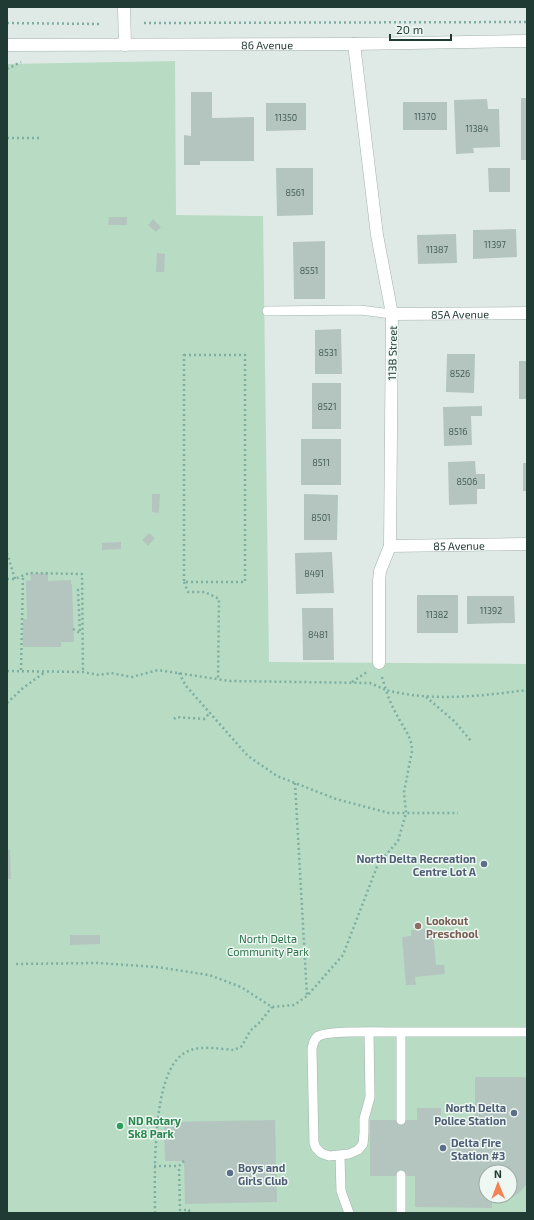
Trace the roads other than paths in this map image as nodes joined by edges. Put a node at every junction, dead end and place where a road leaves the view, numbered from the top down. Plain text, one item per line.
1 (124, 7) edge
2 (527, 41) edge
3 (354, 44) junction
4 (7, 45) edge
5 (125, 45) junction
6 (267, 311) dead end
7 (527, 313) edge
8 (392, 314) junction
9 (527, 544) edge
10 (390, 546) junction
11 (377, 669) road end
12 (401, 1032) junction
13 (527, 1032) edge
14 (370, 1033) junction
15 (401, 1120) dead end
16 (340, 1156) junction
17 (401, 1176) dead end
18 (349, 1213) edge
19 (401, 1213) edge

1 - 5 street
2 - 3 street, 86 Avenue
3 - 5 street, 86 Avenue
3 - 8 street, 113B Street
4 - 5 street, 86 Avenue
6 - 8 lane
7 - 8 street, 85A Avenue
8 - 10 street, 113B Street
9 - 10 street, 85 Avenue
10 - 11 street, 113B Street
12 - 13 lane
12 - 14 lane
12 - 15 lane
14 - 16 lane
14 - 16 lane
16 - 18 lane
17 - 19 lane

